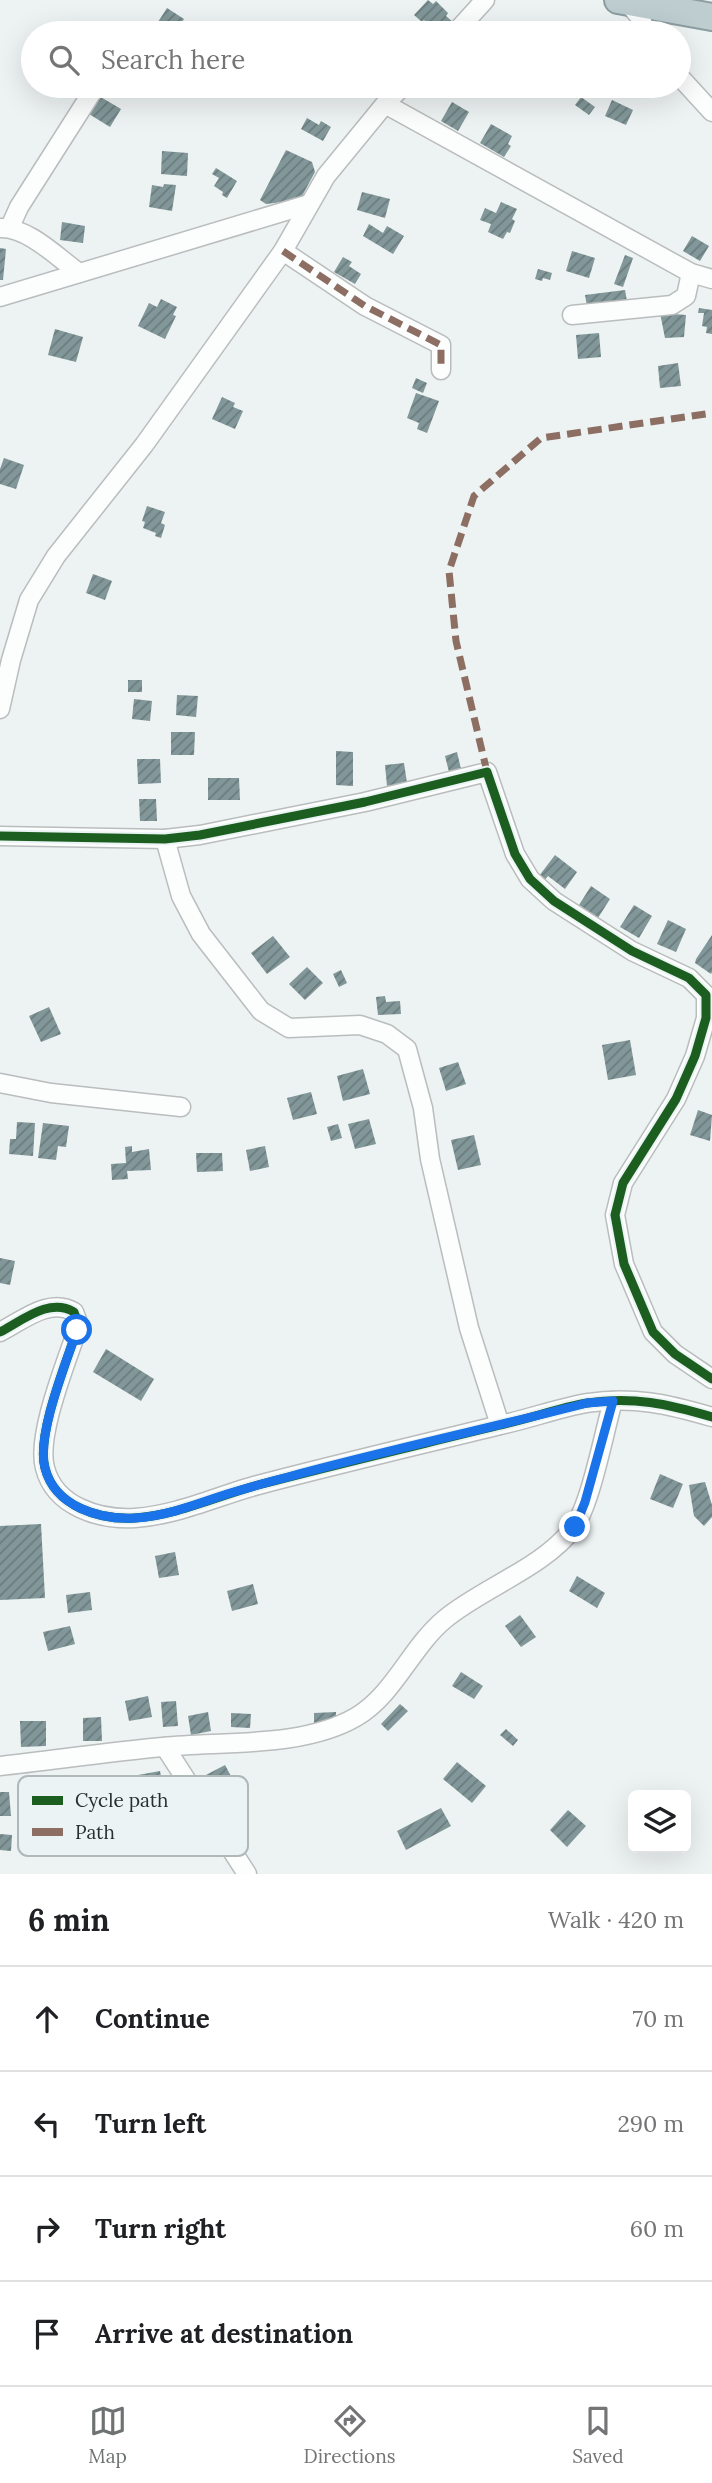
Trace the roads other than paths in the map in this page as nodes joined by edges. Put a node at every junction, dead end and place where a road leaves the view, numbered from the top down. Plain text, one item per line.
1 (485, 0) edge
2 (623, 1) edge
3 (712, 17) edge
4 (466, 21) edge
5 (642, 21) edge
6 (691, 89) edge
7 (88, 98) edge
8 (390, 98) edge
9 (384, 104) junction
10 (712, 111) edge
11 (309, 204) junction
12 (5, 227) edge
13 (283, 251) junction
14 (79, 273) junction
15 (691, 273) junction
16 (712, 279) edge
17 (0, 297) edge
18 (572, 315) dead end
19 (441, 370) dead end
20 (5, 657) edge
21 (0, 709) edge
22 (0, 836) edge
23 (165, 839) junction
24 (709, 992) edge
25 (0, 1083) edge
26 (181, 1107) dead end
27 (0, 1332) edge
28 (712, 1379) edge
29 (613, 1401) junction
30 (712, 1417) edge
31 (500, 1425) junction
32 (165, 1747) junction
33 (0, 1766) edge
34 (184, 1776) edge
35 (235, 1856) edge
36 (247, 1874) edge

1 - 4 street
2 - 3 highway
2 - 5 street
6 - 10 street
7 - 12 street
8 - 9 street
9 - 11 street
9 - 15 street
11 - 13 street
11 - 14 street
12 - 14 street
13 - 19 street
13 - 20 street
14 - 17 street
15 - 16 street
15 - 18 street
20 - 21 street
22 - 23 street
23 - 24 street
23 - 31 street
24 - 28 street
25 - 26 street
27 - 31 street
29 - 30 street
29 - 31 street
29 - 32 street
32 - 33 street
32 - 34 street
35 - 36 street

